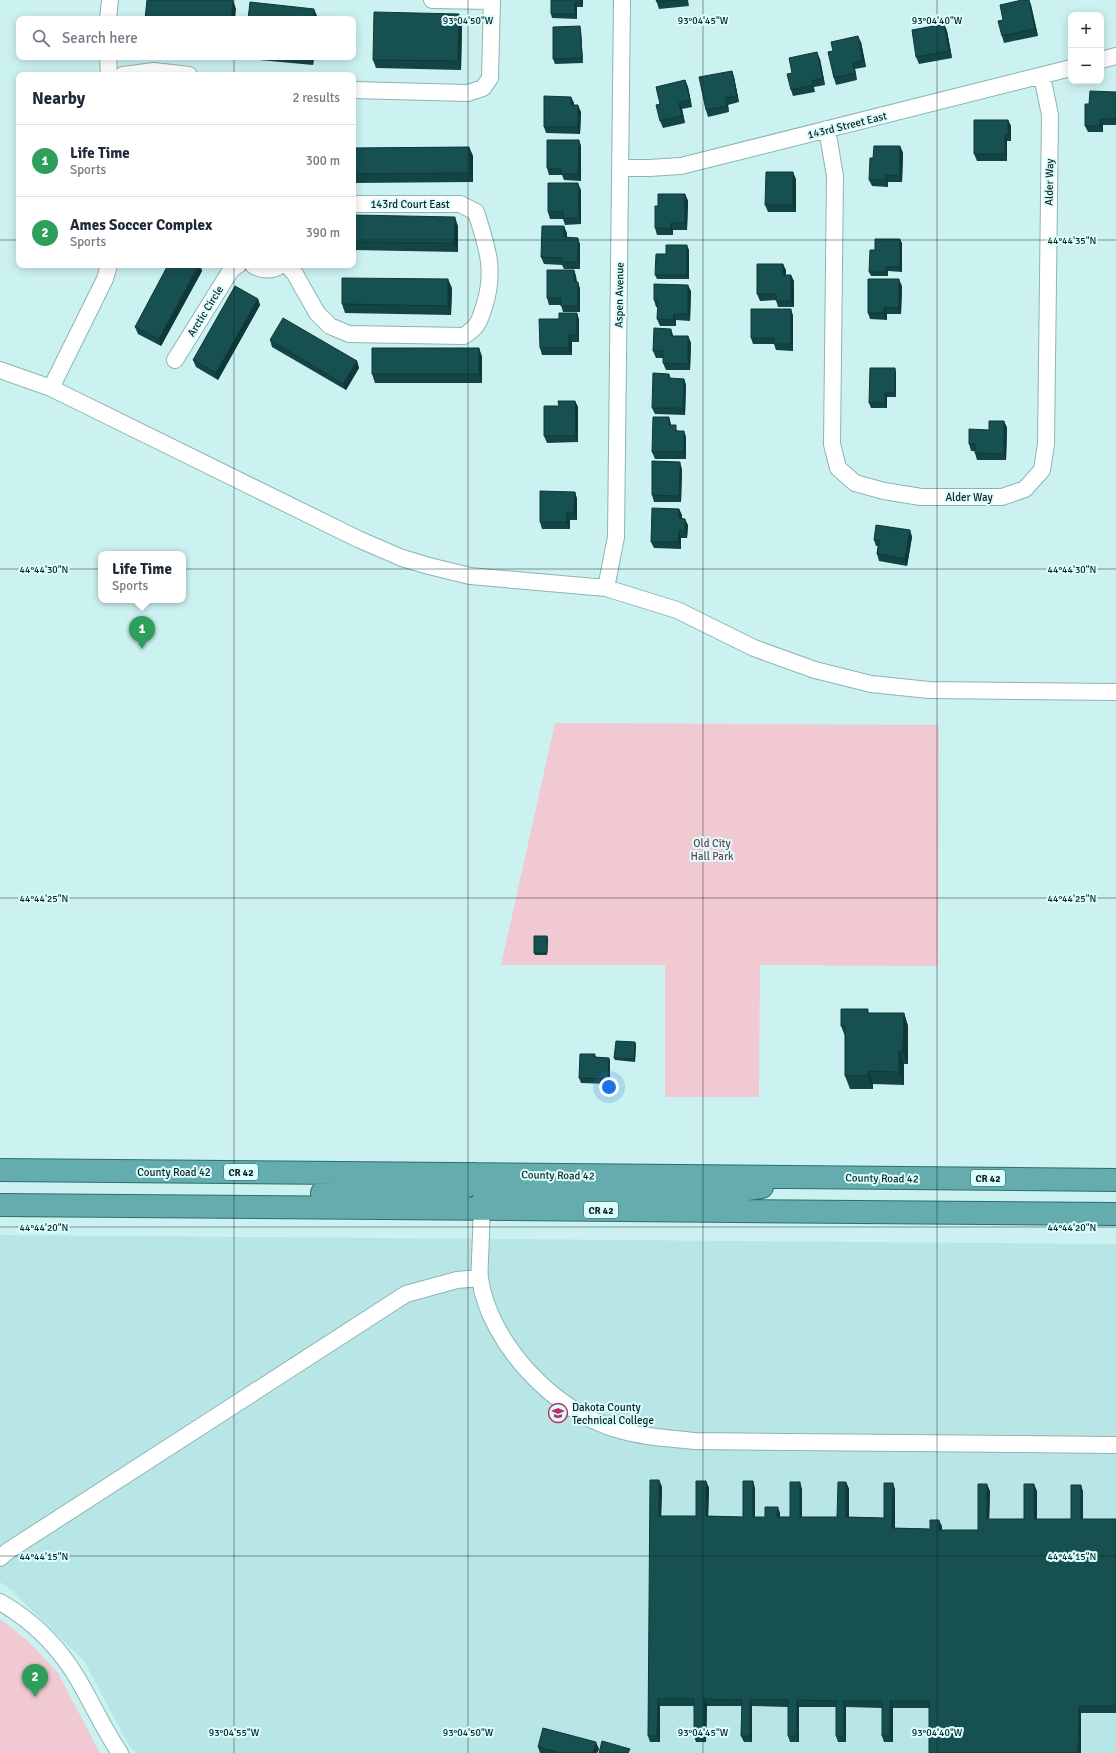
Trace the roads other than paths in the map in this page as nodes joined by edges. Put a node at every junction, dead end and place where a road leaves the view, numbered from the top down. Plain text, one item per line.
1 (110, 0) edge
2 (432, 0) edge
3 (622, 0) edge
4 (492, 1) edge
5 (108, 16) edge
6 (1116, 56) edge
7 (1104, 59) edge
8 (108, 60) edge
9 (1068, 69) edge
10 (109, 72) edge
11 (146, 72) edge
12 (162, 72) edge
13 (1042, 76) junction
14 (356, 90) edge
15 (827, 129) junction
16 (621, 168) junction
17 (356, 204) edge
18 (108, 268) edge
19 (234, 268) edge
20 (260, 268) edge
21 (275, 268) edge
22 (290, 268) edge
23 (174, 360) dead end
24 (0, 370) edge
25 (51, 388) junction
26 (606, 588) junction
27 (1116, 692) edge
28 (0, 1170) edge
29 (474, 1174) junction
30 (808, 1177) junction
31 (1116, 1180) edge
32 (0, 1205) edge
33 (168, 1206) junction
34 (482, 1209) junction
35 (1116, 1209) edge
36 (1084, 1214) junction
37 (1116, 1214) edge
38 (480, 1278) junction
39 (1116, 1445) edge
40 (0, 1558) edge
41 (0, 1602) edge
42 (120, 1753) edge

1 - 5 street
2 - 4 street
3 - 16 street, Aspen Avenue
4 - 14 street
6 - 7 street
8 - 10 street
9 - 13 street, 143rd Street East
11 - 12 street
13 - 15 street, 143rd Street East
13 - 15 street, Alder Way
15 - 16 street, 143rd Street East
16 - 26 street, Aspen Avenue
17 - 22 street, 143rd Court East
18 - 25 street
19 - 23 street, Arctic Circle
20 - 21 street
24 - 25 street
25 - 26 street
26 - 27 street
28 - 29 highway, County Road 42 / CR 42
29 - 30 highway, County Road 42 / CR 42
29 - 33 highway
30 - 31 highway, County Road 42 / CR 42
30 - 34 highway
32 - 33 highway, CR 42
33 - 34 highway, CR 42
34 - 36 highway, CR 42
34 - 38 street
35 - 36 highway
36 - 37 highway, CR 42
38 - 39 street
38 - 40 street
41 - 42 street

